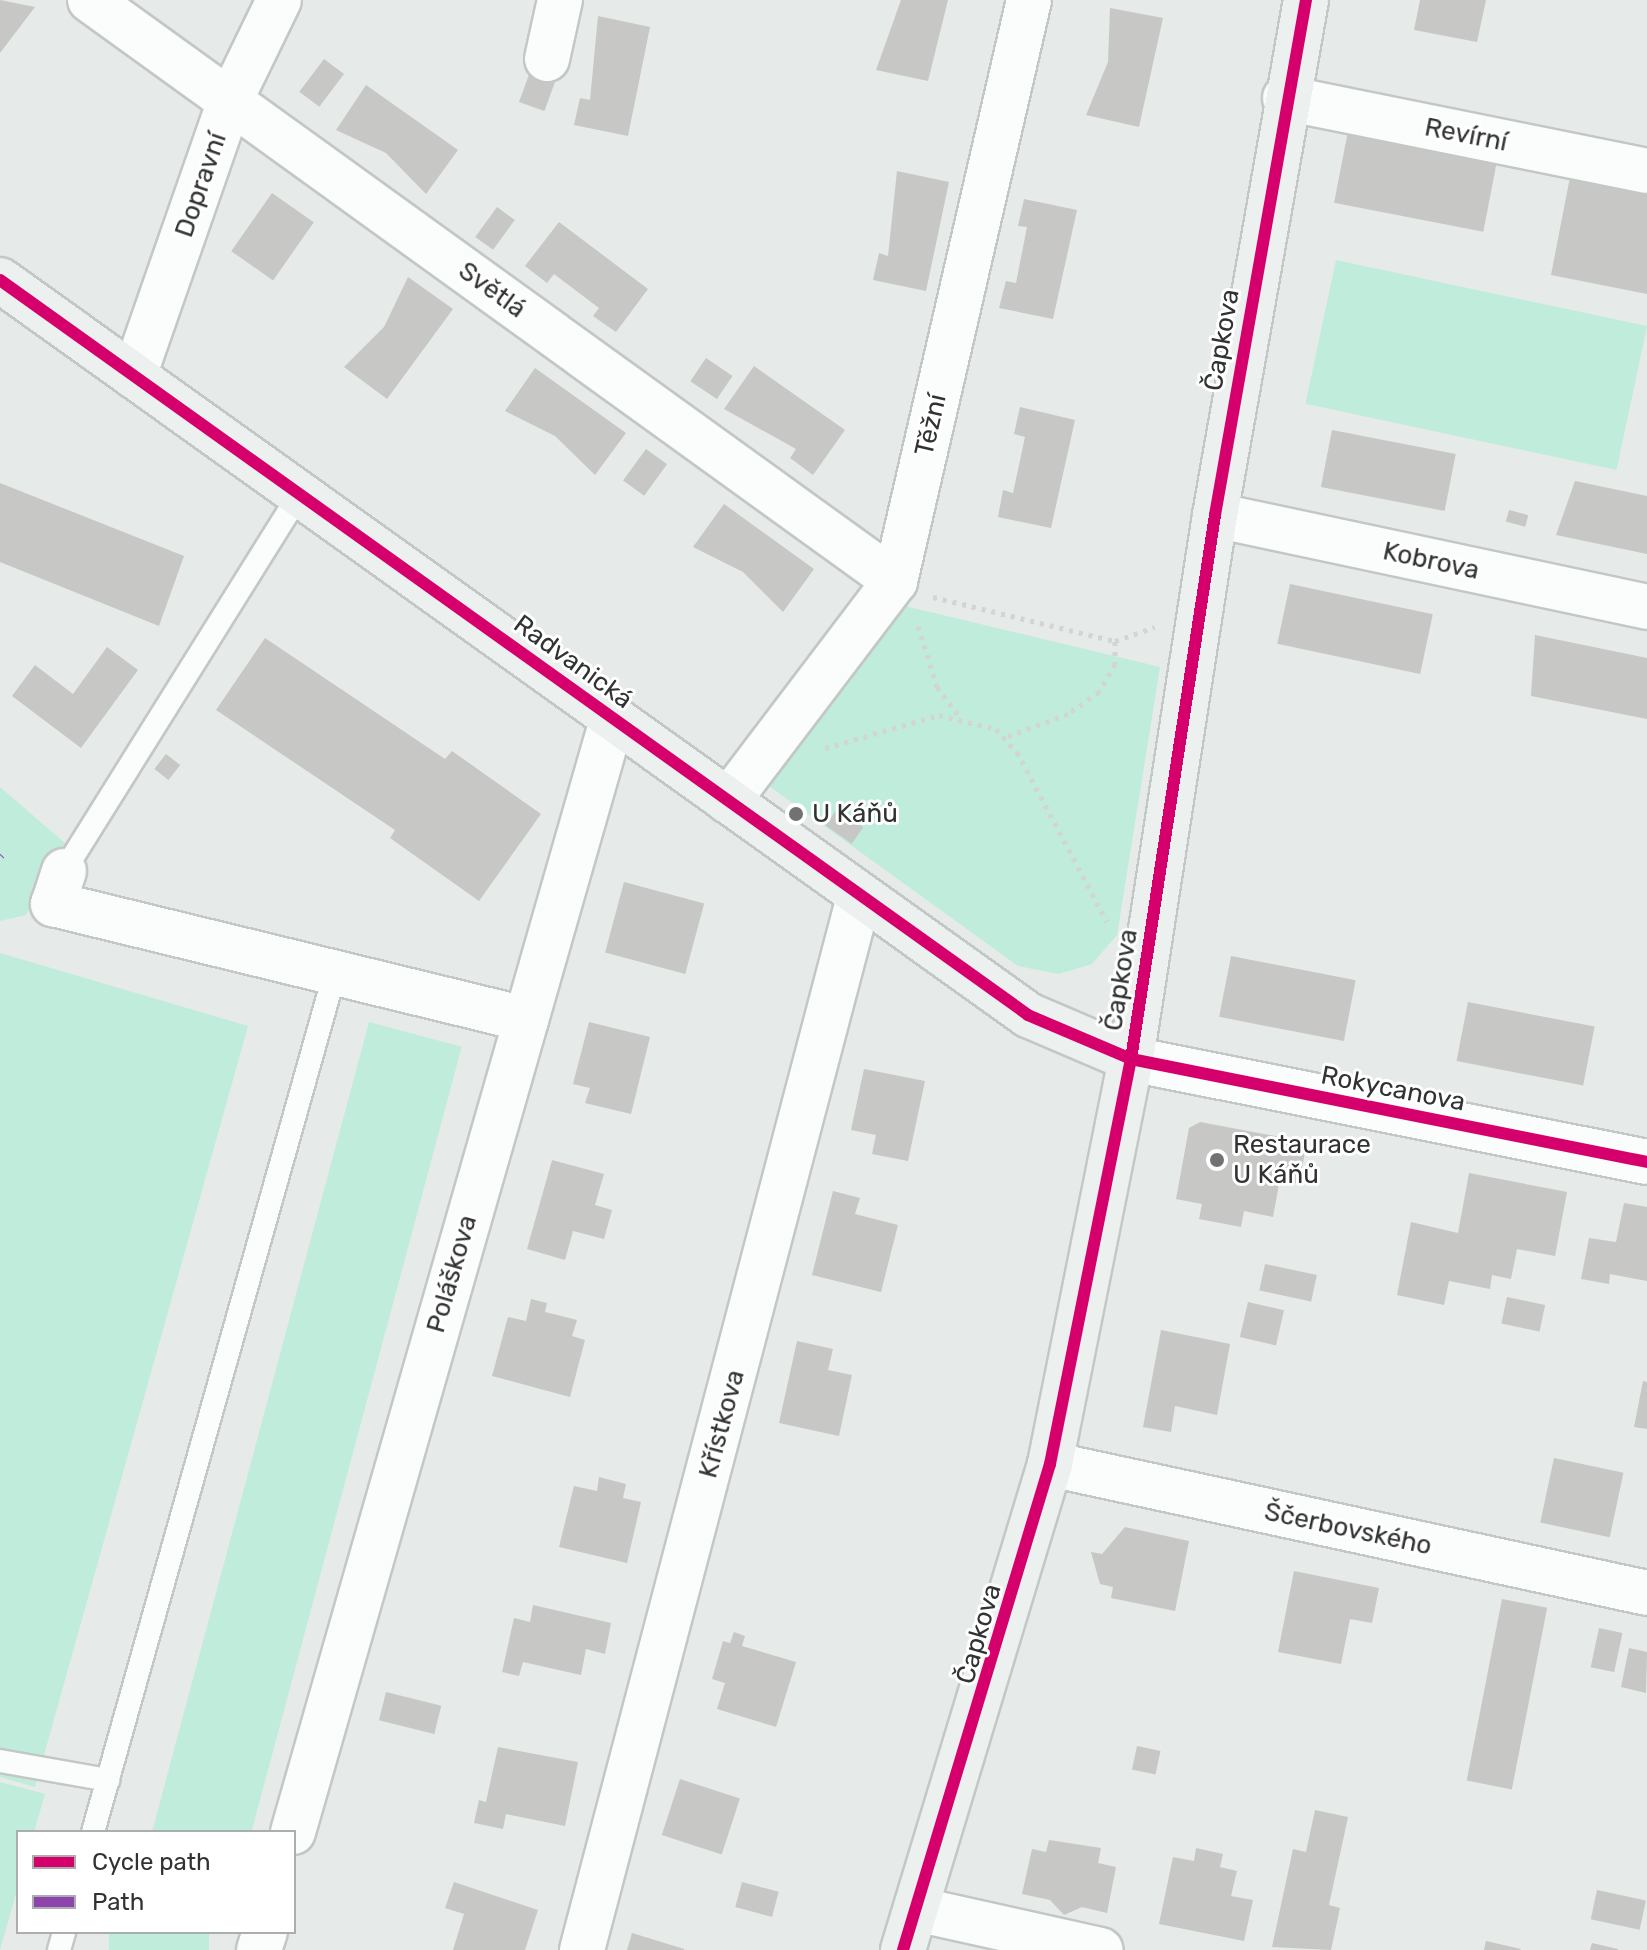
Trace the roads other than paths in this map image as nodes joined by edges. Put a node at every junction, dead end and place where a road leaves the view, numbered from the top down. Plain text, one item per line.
1 (90, 0) edge
2 (279, 0) edge
3 (560, 0) edge
4 (1029, 0) edge
5 (1306, 0) edge
6 (547, 59) dead end
7 (1285, 98) junction
8 (230, 101) junction
9 (1647, 171) edge
10 (0, 280) edge
11 (134, 376) junction
12 (300, 494) junction
13 (1215, 515) junction
14 (906, 587) junction
15 (1647, 607) edge
16 (613, 717) junction
17 (728, 801) junction
18 (64, 871) joint
19 (859, 897) junction
20 (335, 972) junction
21 (526, 1019) junction
22 (1131, 1059) junction
23 (1647, 1162) edge
24 (1050, 1464) junction
25 (1647, 1593) edge
26 (0, 1761) edge
27 (108, 1780) junction
28 (94, 1830) edge
29 (294, 1830) edge
30 (916, 1909) junction
31 (582, 1950) edge
32 (903, 1950) edge
33 (1101, 1950) edge

1 - 8 street, Světlá
2 - 8 street, Dopravní
3 - 6 street
4 - 14 street, Těžní
5 - 7 street, Čapkova
7 - 9 street, Revírní
7 - 13 street, Čapkova
8 - 11 street, Dopravní
8 - 14 street, Světlá
10 - 11 street, Radvanická
11 - 12 street, Radvanická
12 - 16 street, Radvanická
12 - 18 lane
13 - 15 street, Kobrova
13 - 22 street, Čapkova
14 - 17 street, Těžní
16 - 17 street, Radvanická
16 - 21 street, Poláškova
17 - 19 street, Radvanická
18 - 20 street
19 - 22 street, Radvanická
19 - 31 street, Křístkova
20 - 21 street
20 - 27 lane
21 - 29 street, Poláškova
22 - 23 street, Rokycanova
22 - 24 street, Čapkova
24 - 25 street, Ščerbovského
24 - 30 street, Čapkova
26 - 27 lane
27 - 28 lane
30 - 32 street, Čapkova
30 - 33 street

